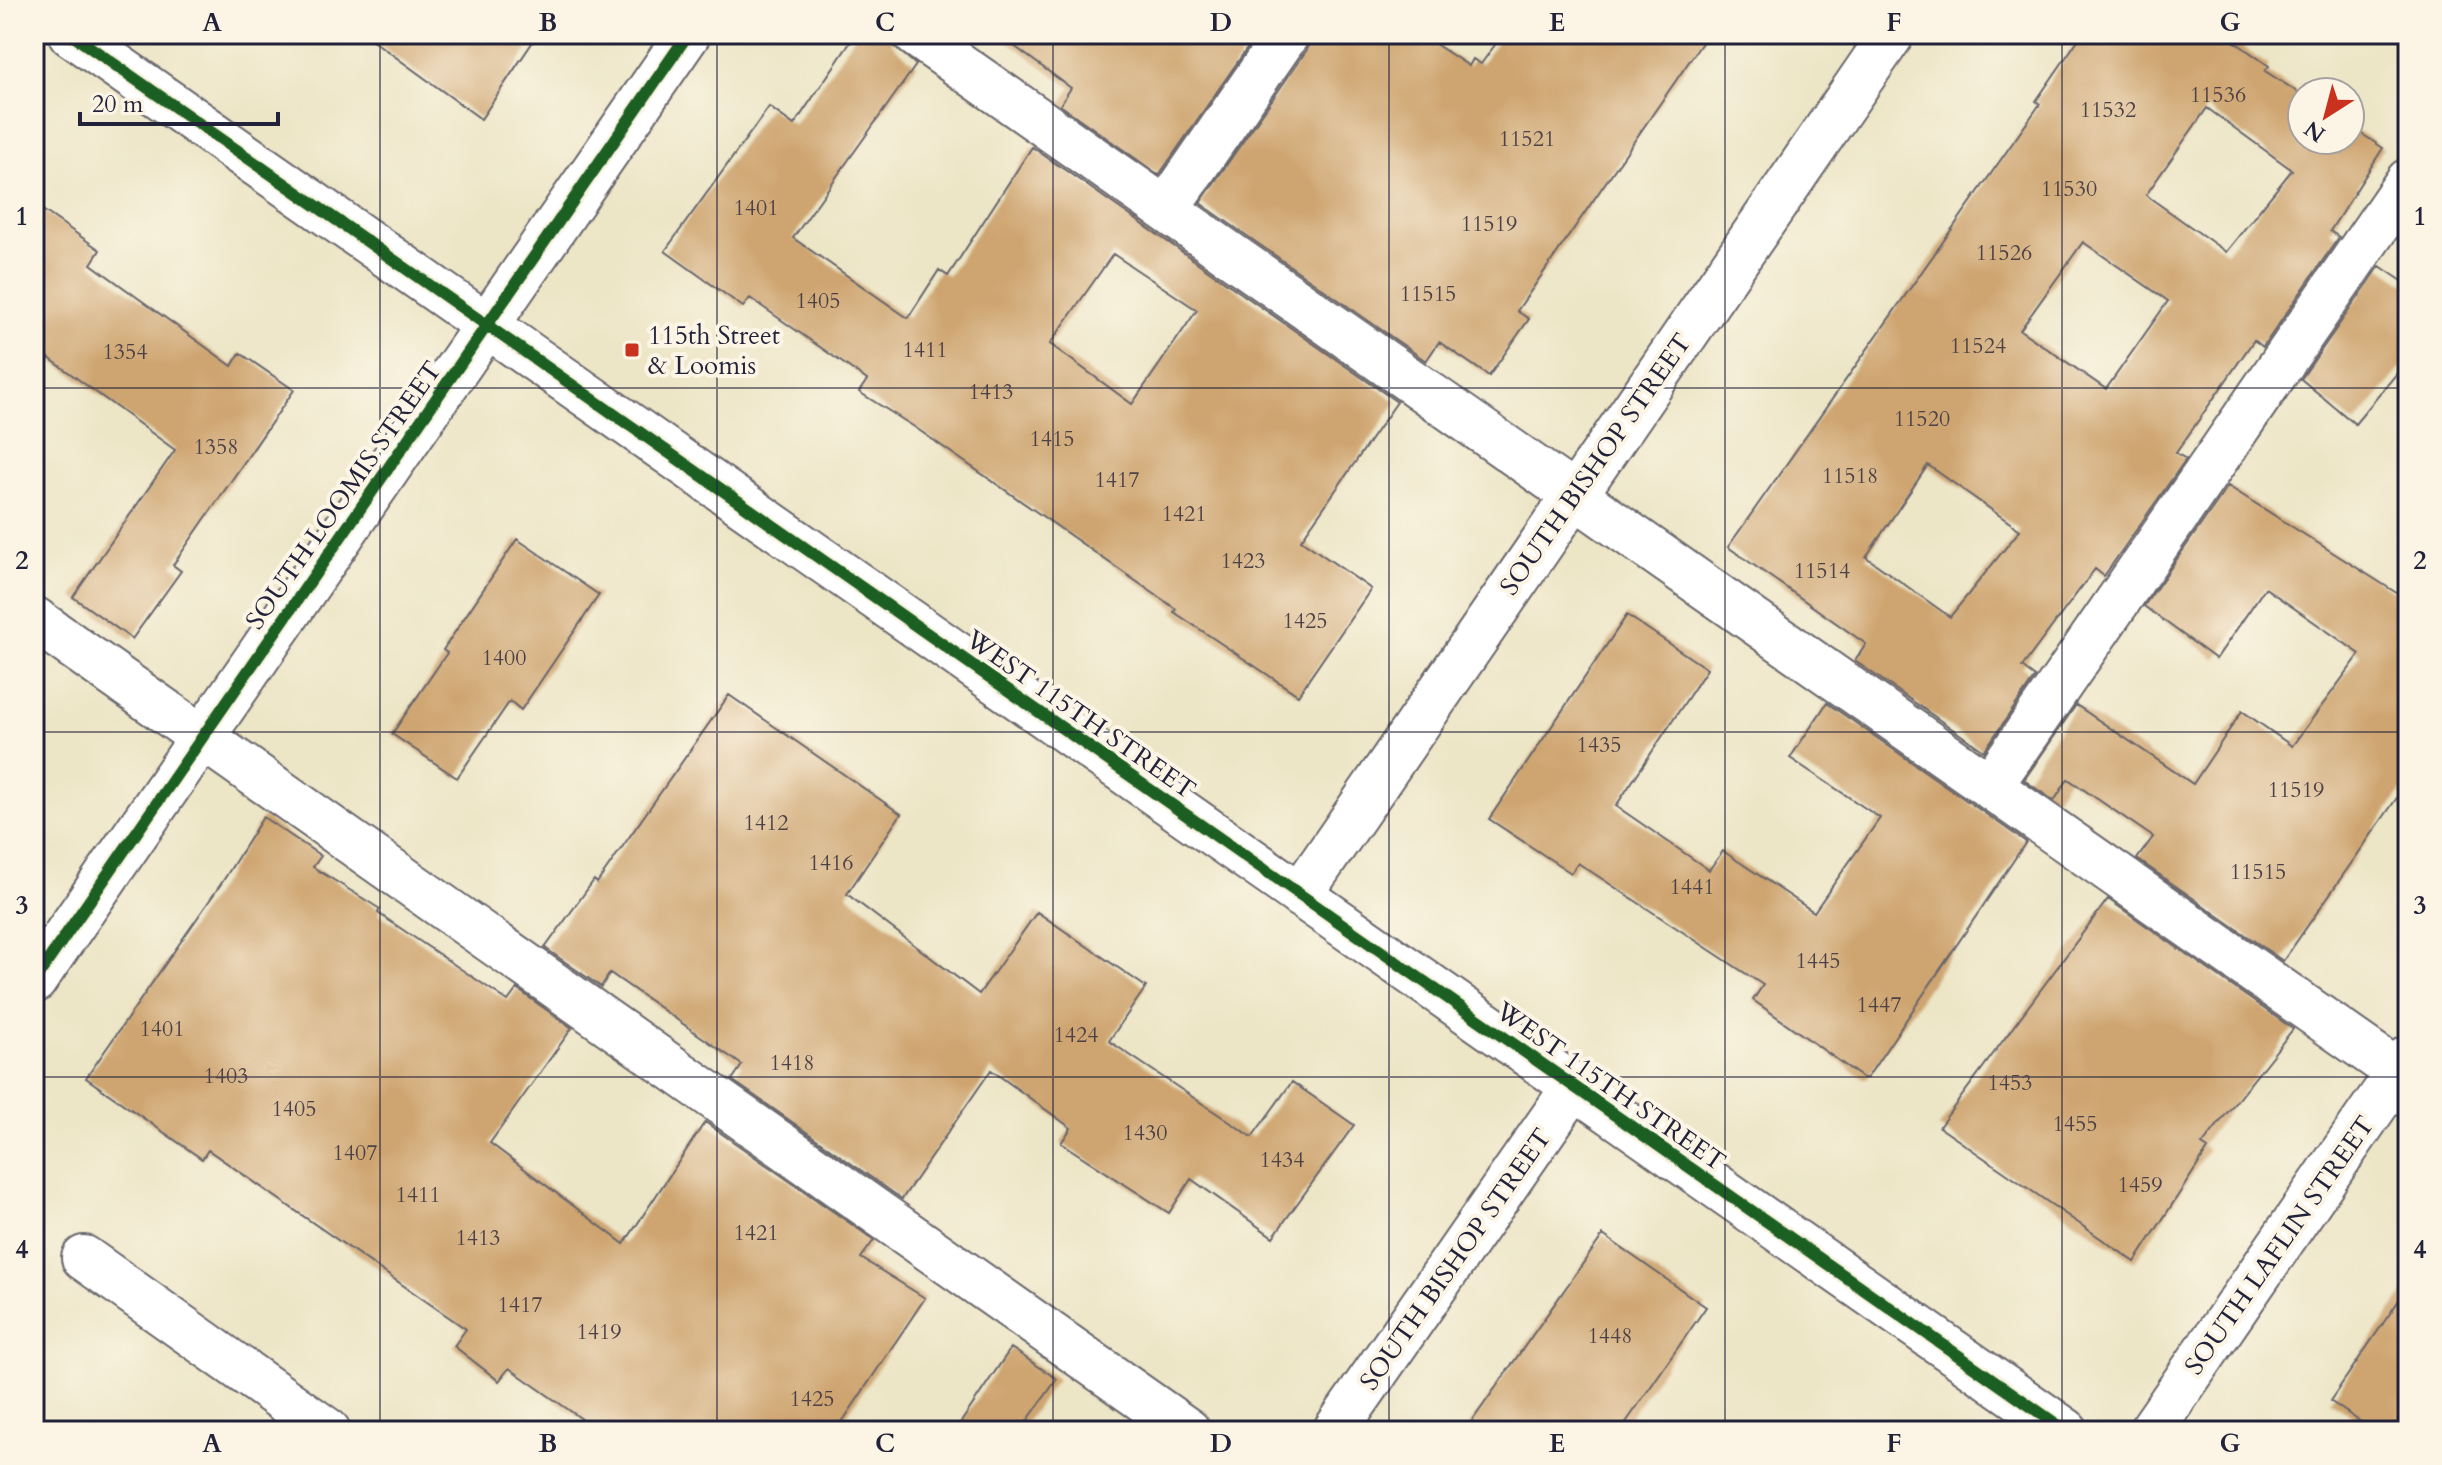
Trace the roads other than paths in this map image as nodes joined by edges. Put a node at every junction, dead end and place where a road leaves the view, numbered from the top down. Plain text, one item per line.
1 (71, 34) edge
2 (688, 34) edge
3 (915, 34) edge
4 (1287, 34) edge
5 (1892, 34) edge
6 (2408, 181) edge
7 (1166, 209) junction
8 (486, 326) junction
9 (1574, 495) junction
10 (34, 619) edge
11 (202, 736) junction
12 (1990, 786) junction
13 (1300, 895) junction
14 (34, 981) edge
15 (2405, 1070) edge
16 (1574, 1087) junction
17 (84, 1258) dead end
18 (328, 1431) edge
19 (1188, 1431) edge
20 (1335, 1431) edge
21 (2066, 1431) edge
22 (2151, 1431) edge

1 - 8 street, WEST 115TH STREET
2 - 8 street, SOUTH LOOMIS STREET
3 - 7 street
4 - 7 street
5 - 9 street, SOUTH BISHOP STREET
6 - 12 street
7 - 9 street
8 - 11 street, SOUTH LOOMIS STREET
8 - 13 street, WEST 115TH STREET
9 - 12 street
9 - 13 street, SOUTH BISHOP STREET
10 - 11 street
11 - 14 street, SOUTH LOOMIS STREET
11 - 19 street
12 - 15 street
13 - 16 street, WEST 115TH STREET
15 - 22 street, SOUTH LAFLIN STREET
16 - 20 street, SOUTH BISHOP STREET
16 - 21 street, WEST 115TH STREET
17 - 18 street

